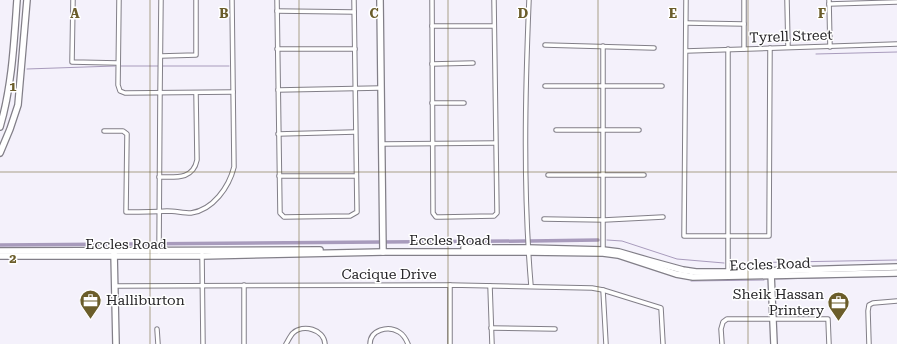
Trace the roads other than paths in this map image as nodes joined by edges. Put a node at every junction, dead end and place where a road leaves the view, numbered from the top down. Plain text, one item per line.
1 (17, 0) edge
2 (27, 0) edge
3 (73, 0) edge
4 (119, 0) edge
5 (161, 0) edge
6 (196, 0) edge
7 (232, 0) edge
8 (277, 0) edge
9 (354, 0) edge
10 (380, 0) edge
11 (432, 0) edge
12 (494, 0) edge
13 (529, 0) edge
14 (686, 0) edge
15 (744, 0) edge
16 (788, 0) edge
17 (829, 2) edge
18 (897, 2) edge
19 (277, 11) junction
20 (354, 12) junction
21 (686, 23) junction
22 (744, 24) junction
23 (432, 26) junction
24 (494, 26) junction
25 (897, 44) edge
26 (546, 45) dead end
27 (603, 46) junction
28 (830, 46) junction
29 (654, 48) dead end
30 (770, 48) junction
31 (788, 48) junction
32 (277, 49) junction
33 (355, 49) junction
34 (728, 49) junction
35 (744, 49) junction
36 (686, 51) junction
37 (160, 56) junction
38 (118, 63) junction
39 (432, 64) junction
40 (473, 64) dead end
41 (545, 86) dead end
42 (662, 86) dead end
43 (604, 87) junction
44 (355, 88) junction
45 (380, 88) junction
46 (278, 90) junction
47 (233, 92) junction
48 (160, 93) junction
49 (196, 93) junction
50 (432, 103) junction
51 (464, 103) dead end
52 (0, 127) edge
53 (556, 130) dead end
54 (604, 130) junction
55 (639, 130) dead end
56 (104, 131) dead end
57 (355, 132) junction
58 (278, 134) junction
59 (496, 143) junction
60 (382, 144) junction
61 (432, 144) junction
62 (0, 152) edge
63 (548, 175) dead end
64 (604, 175) junction
65 (644, 175) dead end
66 (279, 176) junction
67 (356, 176) junction
68 (159, 177) junction
69 (160, 212) junction
70 (663, 217) dead end
71 (544, 219) dead end
72 (604, 220) junction
73 (728, 236) junction
74 (528, 250) junction
75 (0, 251) edge
76 (383, 251) junction
77 (603, 252) junction
78 (159, 253) junction
79 (202, 253) junction
80 (114, 254) junction
81 (0, 256) edge
82 (897, 267) edge
83 (771, 273) junction
84 (897, 273) edge
85 (728, 275) junction
86 (244, 285) junction
87 (450, 285) junction
88 (115, 286) junction
89 (203, 286) junction
90 (490, 286) junction
91 (531, 286) junction
92 (603, 290) junction
93 (897, 302) edge
94 (772, 320) junction
95 (491, 328) junction
96 (157, 329) dead end
97 (555, 329) dead end
98 (116, 344) edge
99 (158, 344) edge
100 (203, 344) edge
101 (244, 344) edge
102 (286, 344) edge
103 (325, 344) edge
104 (370, 344) edge
105 (408, 344) edge
106 (450, 344) edge
107 (492, 344) edge
108 (606, 344) edge
109 (663, 344) edge
110 (722, 344) edge
111 (774, 344) edge
112 (829, 344) edge
113 (869, 344) edge

1 - 52 street
2 - 62 street
3 - 38 street
4 - 38 street
5 - 37 street
6 - 37 street
7 - 47 street
8 - 19 street
9 - 20 street
10 - 45 street
11 - 23 street
12 - 24 street
13 - 74 street
14 - 21 street
15 - 22 street
16 - 31 street
17 - 18 street
17 - 28 street
19 - 20 street
19 - 32 street
20 - 33 street
21 - 22 street
21 - 36 street
22 - 35 street
23 - 24 street
23 - 39 street
24 - 59 street
25 - 28 street, Tyrell Street
26 - 27 street
27 - 29 street
27 - 43 street
28 - 31 street, Tyrell Street
30 - 31 street, Tyrell Street
30 - 35 street, Tyrell Street
30 - 73 street
32 - 33 street
32 - 46 street
33 - 44 street
34 - 35 street, Tyrell Street
34 - 36 street, Tyrell Street
34 - 73 street
36 - 73 street
37 - 48 street
38 - 48 street
39 - 40 street
39 - 50 street
41 - 43 street
42 - 43 street
43 - 54 street
44 - 45 street
44 - 46 street
44 - 57 street
45 - 60 street
46 - 58 street
47 - 49 street
47 - 69 street
48 - 49 street
48 - 68 street
49 - 68 street
50 - 51 street
50 - 61 street
53 - 54 street
54 - 55 street
54 - 64 street
56 - 69 street
57 - 58 street
57 - 67 street
58 - 66 street
59 - 61 street
59 - 61 street
60 - 61 street
60 - 76 street
63 - 64 street
64 - 65 street
64 - 72 street
66 - 67 street
66 - 67 street
68 - 69 street
69 - 78 street
70 - 72 street
71 - 72 street
72 - 77 street
73 - 85 street
74 - 76 street, Eccles Road
74 - 77 street, Eccles Road
74 - 91 street
75 - 80 street, Eccles Road
76 - 79 street, Eccles Road
77 - 85 street, Eccles Road
78 - 79 street, Eccles Road
78 - 80 street, Eccles Road
79 - 89 street
80 - 81 street, Eccles Road
80 - 88 street
82 - 83 street, Eccles Road
83 - 84 street, Eccles Road
83 - 85 street, Eccles Road
83 - 94 street
86 - 87 street, Cacique Drive
86 - 89 street, Cacique Drive
86 - 101 street
87 - 90 street, Cacique Drive
87 - 106 street
88 - 89 street, Cacique Drive
88 - 98 street
89 - 100 street
90 - 91 street, Cacique Drive
90 - 95 street
91 - 92 street, Cacique Drive
92 - 108 street
92 - 109 street, Cacique Drive
93 - 113 street
94 - 110 street
94 - 111 street
94 - 112 street
95 - 97 street
95 - 107 street
96 - 99 street
102 - 103 street
104 - 105 street

